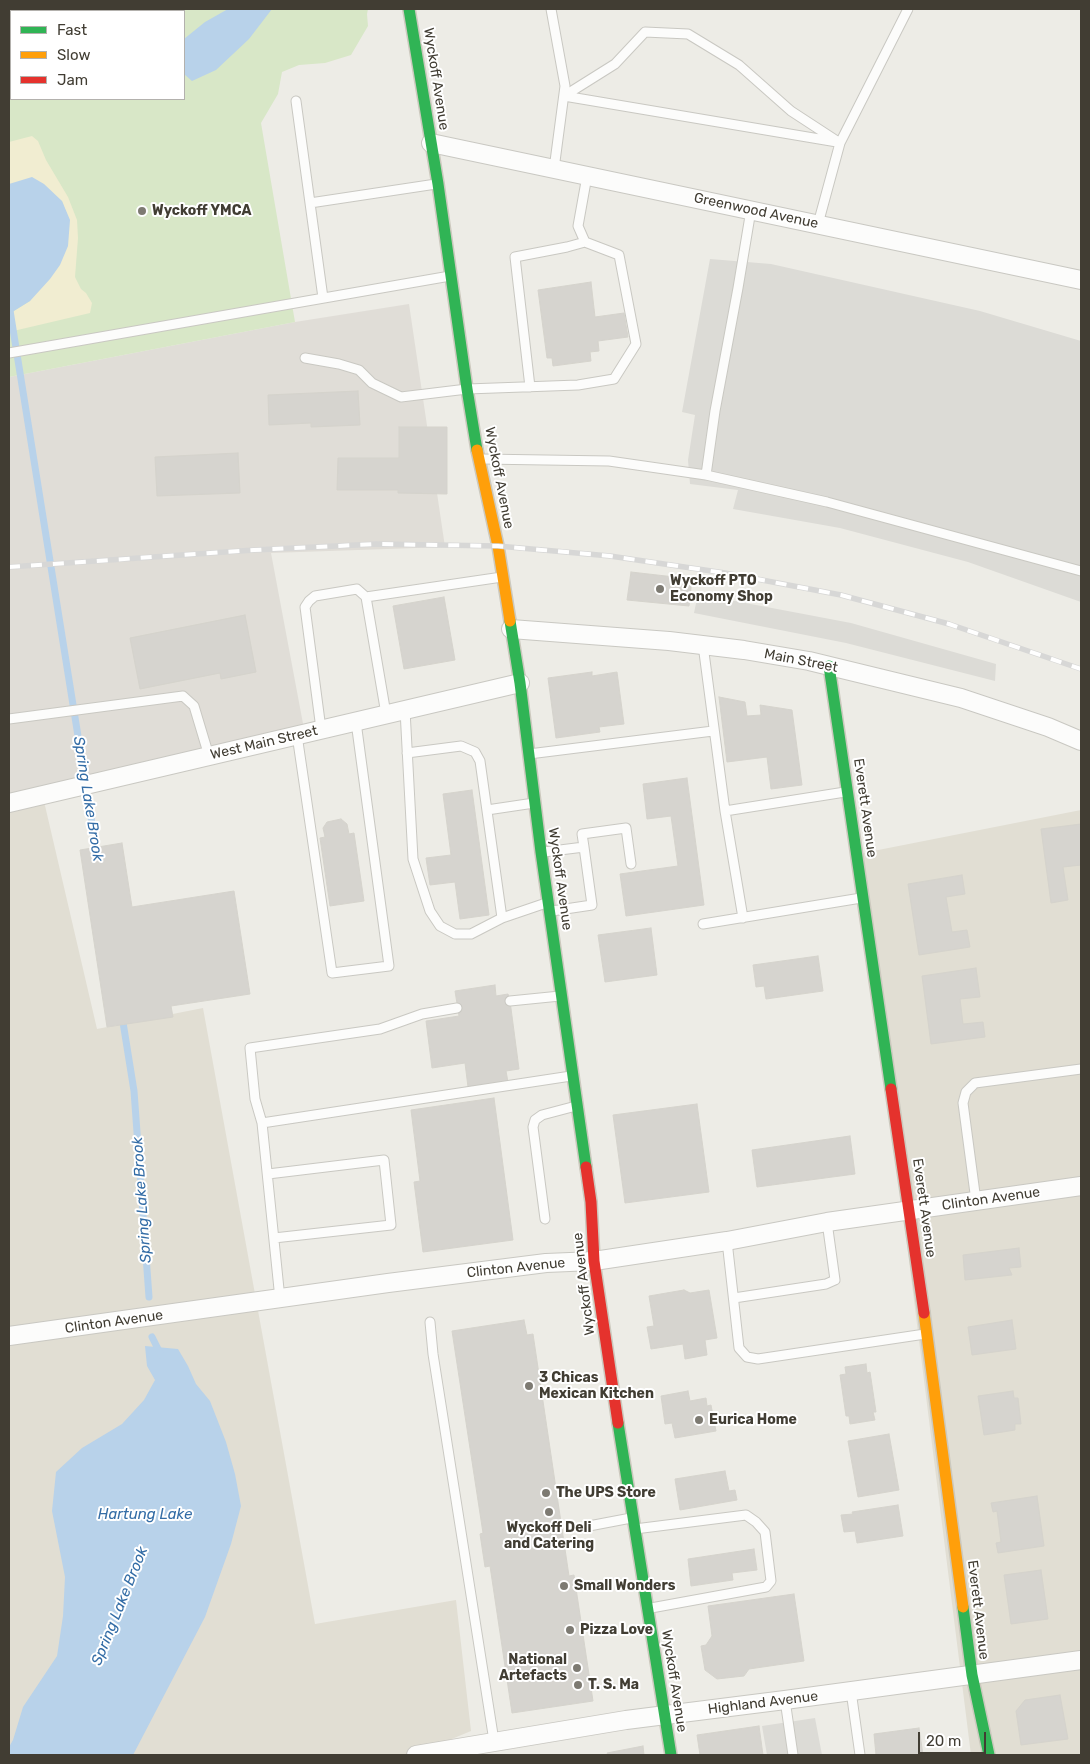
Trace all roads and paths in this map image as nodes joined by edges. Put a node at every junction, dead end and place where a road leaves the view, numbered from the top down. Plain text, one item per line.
1 (410, 9) edge
2 (550, 9) edge
3 (908, 9) edge
4 (564, 96) junction
5 (296, 101) dead end
6 (840, 142) junction
7 (431, 143) junction
8 (554, 169) junction
9 (587, 176) junction
10 (438, 184) junction
11 (310, 203) junction
12 (751, 210) junction
13 (818, 224) junction
14 (585, 242) junction
15 (450, 276) junction
16 (1081, 280) edge
17 (323, 298) junction
18 (9, 353) edge
19 (304, 358) dead end
20 (530, 387) junction
21 (467, 389) junction
22 (479, 460) junction
23 (706, 475) junction
24 (1081, 571) edge
25 (502, 577) junction
26 (366, 597) junction
27 (511, 629) junction
28 (703, 645) junction
29 (829, 666) junction
30 (520, 683) junction
31 (405, 710) junction
32 (386, 714) junction
33 (9, 719) edge
34 (356, 722) junction
35 (322, 730) junction
36 (713, 731) junction
37 (298, 735) junction
38 (1081, 741) edge
39 (407, 753) junction
40 (529, 754) junction
41 (209, 756) junction
42 (848, 791) junction
43 (9, 803) edge
44 (534, 803) junction
45 (487, 810) junction
46 (725, 811) junction
47 (584, 847) junction
48 (541, 852) junction
49 (631, 864) dead end
50 (863, 898) junction
51 (549, 907) junction
52 (502, 918) junction
53 (743, 918) junction
54 (703, 924) dead end
55 (563, 996) junction
56 (510, 1001) dead end
57 (458, 1008) dead end
58 (1081, 1069) edge
59 (574, 1076) junction
60 (578, 1106) junction
61 (262, 1123) junction
62 (268, 1174) junction
63 (1081, 1186) edge
64 (976, 1201) junction
65 (909, 1210) junction
66 (545, 1219) dead end
67 (827, 1222) junction
68 (274, 1238) junction
69 (727, 1240) junction
70 (594, 1261) junction
71 (734, 1298) junction
72 (280, 1299) junction
73 (430, 1322) dead end
74 (927, 1334) junction
75 (9, 1336) edge
76 (633, 1524) junction
77 (589, 1526) dead end
78 (648, 1608) junction
79 (1081, 1660) edge
80 (972, 1675) junction
81 (851, 1691) junction
82 (785, 1700) junction
83 (664, 1715) junction
84 (494, 1741) junction
85 (416, 1755) edge
86 (671, 1755) edge
87 (793, 1755) edge
88 (860, 1755) edge
89 (989, 1755) edge

1 - 7 main road, Wyckoff Avenue
2 - 4 lane
3 - 6 lane
4 - 6 lane
4 - 6 lane
4 - 8 lane
5 - 11 lane
6 - 13 lane
7 - 8 street, Greenwood Avenue
7 - 10 main road, Wyckoff Avenue
8 - 9 street, Greenwood Avenue
9 - 12 street, Greenwood Avenue
9 - 14 lane
10 - 11 lane
10 - 15 main road, Wyckoff Avenue
11 - 17 lane
12 - 13 street, Greenwood Avenue
12 - 23 lane
13 - 16 street, Greenwood Avenue
14 - 20 lane
14 - 20 lane
15 - 17 lane
15 - 21 main road, Wyckoff Avenue
17 - 18 lane
19 - 21 lane
20 - 21 lane
21 - 22 main road, Wyckoff Avenue
22 - 23 lane
22 - 25 main road, Wyckoff Avenue
23 - 24 lane
25 - 26 lane
25 - 27 main road, Wyckoff Avenue
26 - 32 lane
26 - 35 lane
27 - 28 street, Main Street
27 - 30 main road, Wyckoff Avenue
28 - 29 street, Main Street
28 - 36 lane
29 - 38 street, Main Street
29 - 42 main road, Everett Avenue
30 - 31 street, West Main Street
30 - 40 main road, Wyckoff Avenue
31 - 32 street, West Main Street
31 - 39 lane
32 - 34 street, West Main Street
33 - 41 lane
34 - 35 street, West Main Street
34 - 37 lane
35 - 37 street, West Main Street
36 - 40 lane
36 - 46 lane
37 - 41 street, West Main Street
39 - 45 lane
39 - 52 lane
40 - 44 main road, Wyckoff Avenue
41 - 43 street, West Main Street
42 - 46 lane
42 - 50 main road, Everett Avenue
44 - 45 lane
44 - 48 main road, Wyckoff Avenue
45 - 52 lane
46 - 53 lane
47 - 48 lane
47 - 49 lane
47 - 51 lane
48 - 51 main road, Wyckoff Avenue
50 - 53 lane
50 - 65 main road, Everett Avenue
51 - 52 lane
51 - 55 main road, Wyckoff Avenue
53 - 54 lane
55 - 56 lane
55 - 59 main road, Wyckoff Avenue
57 - 61 lane
58 - 64 lane
59 - 60 main road, Wyckoff Avenue
59 - 61 lane
60 - 66 lane
60 - 70 main road, Wyckoff Avenue
61 - 62 lane
62 - 68 lane
62 - 68 lane
63 - 64 street, Clinton Avenue
64 - 65 street, Clinton Avenue
65 - 67 street, Clinton Avenue
65 - 74 main road, Everett Avenue
67 - 69 street, Clinton Avenue
67 - 71 lane
68 - 72 lane
69 - 70 street, Clinton Avenue
69 - 71 lane
70 - 72 street, Clinton Avenue
70 - 76 main road, Wyckoff Avenue
71 - 74 lane
72 - 75 street, Clinton Avenue
73 - 84 lane
74 - 80 main road, Everett Avenue
76 - 77 lane
76 - 78 main road, Wyckoff Avenue
76 - 78 lane
78 - 83 main road, Wyckoff Avenue
79 - 80 street, Highland Avenue
80 - 81 street, Highland Avenue
80 - 89 main road, Everett Avenue
81 - 82 street, Highland Avenue
81 - 88 lane
82 - 83 street, Highland Avenue
82 - 87 lane
83 - 84 street, Highland Avenue
83 - 86 main road, Wyckoff Avenue
84 - 85 street, Highland Avenue

